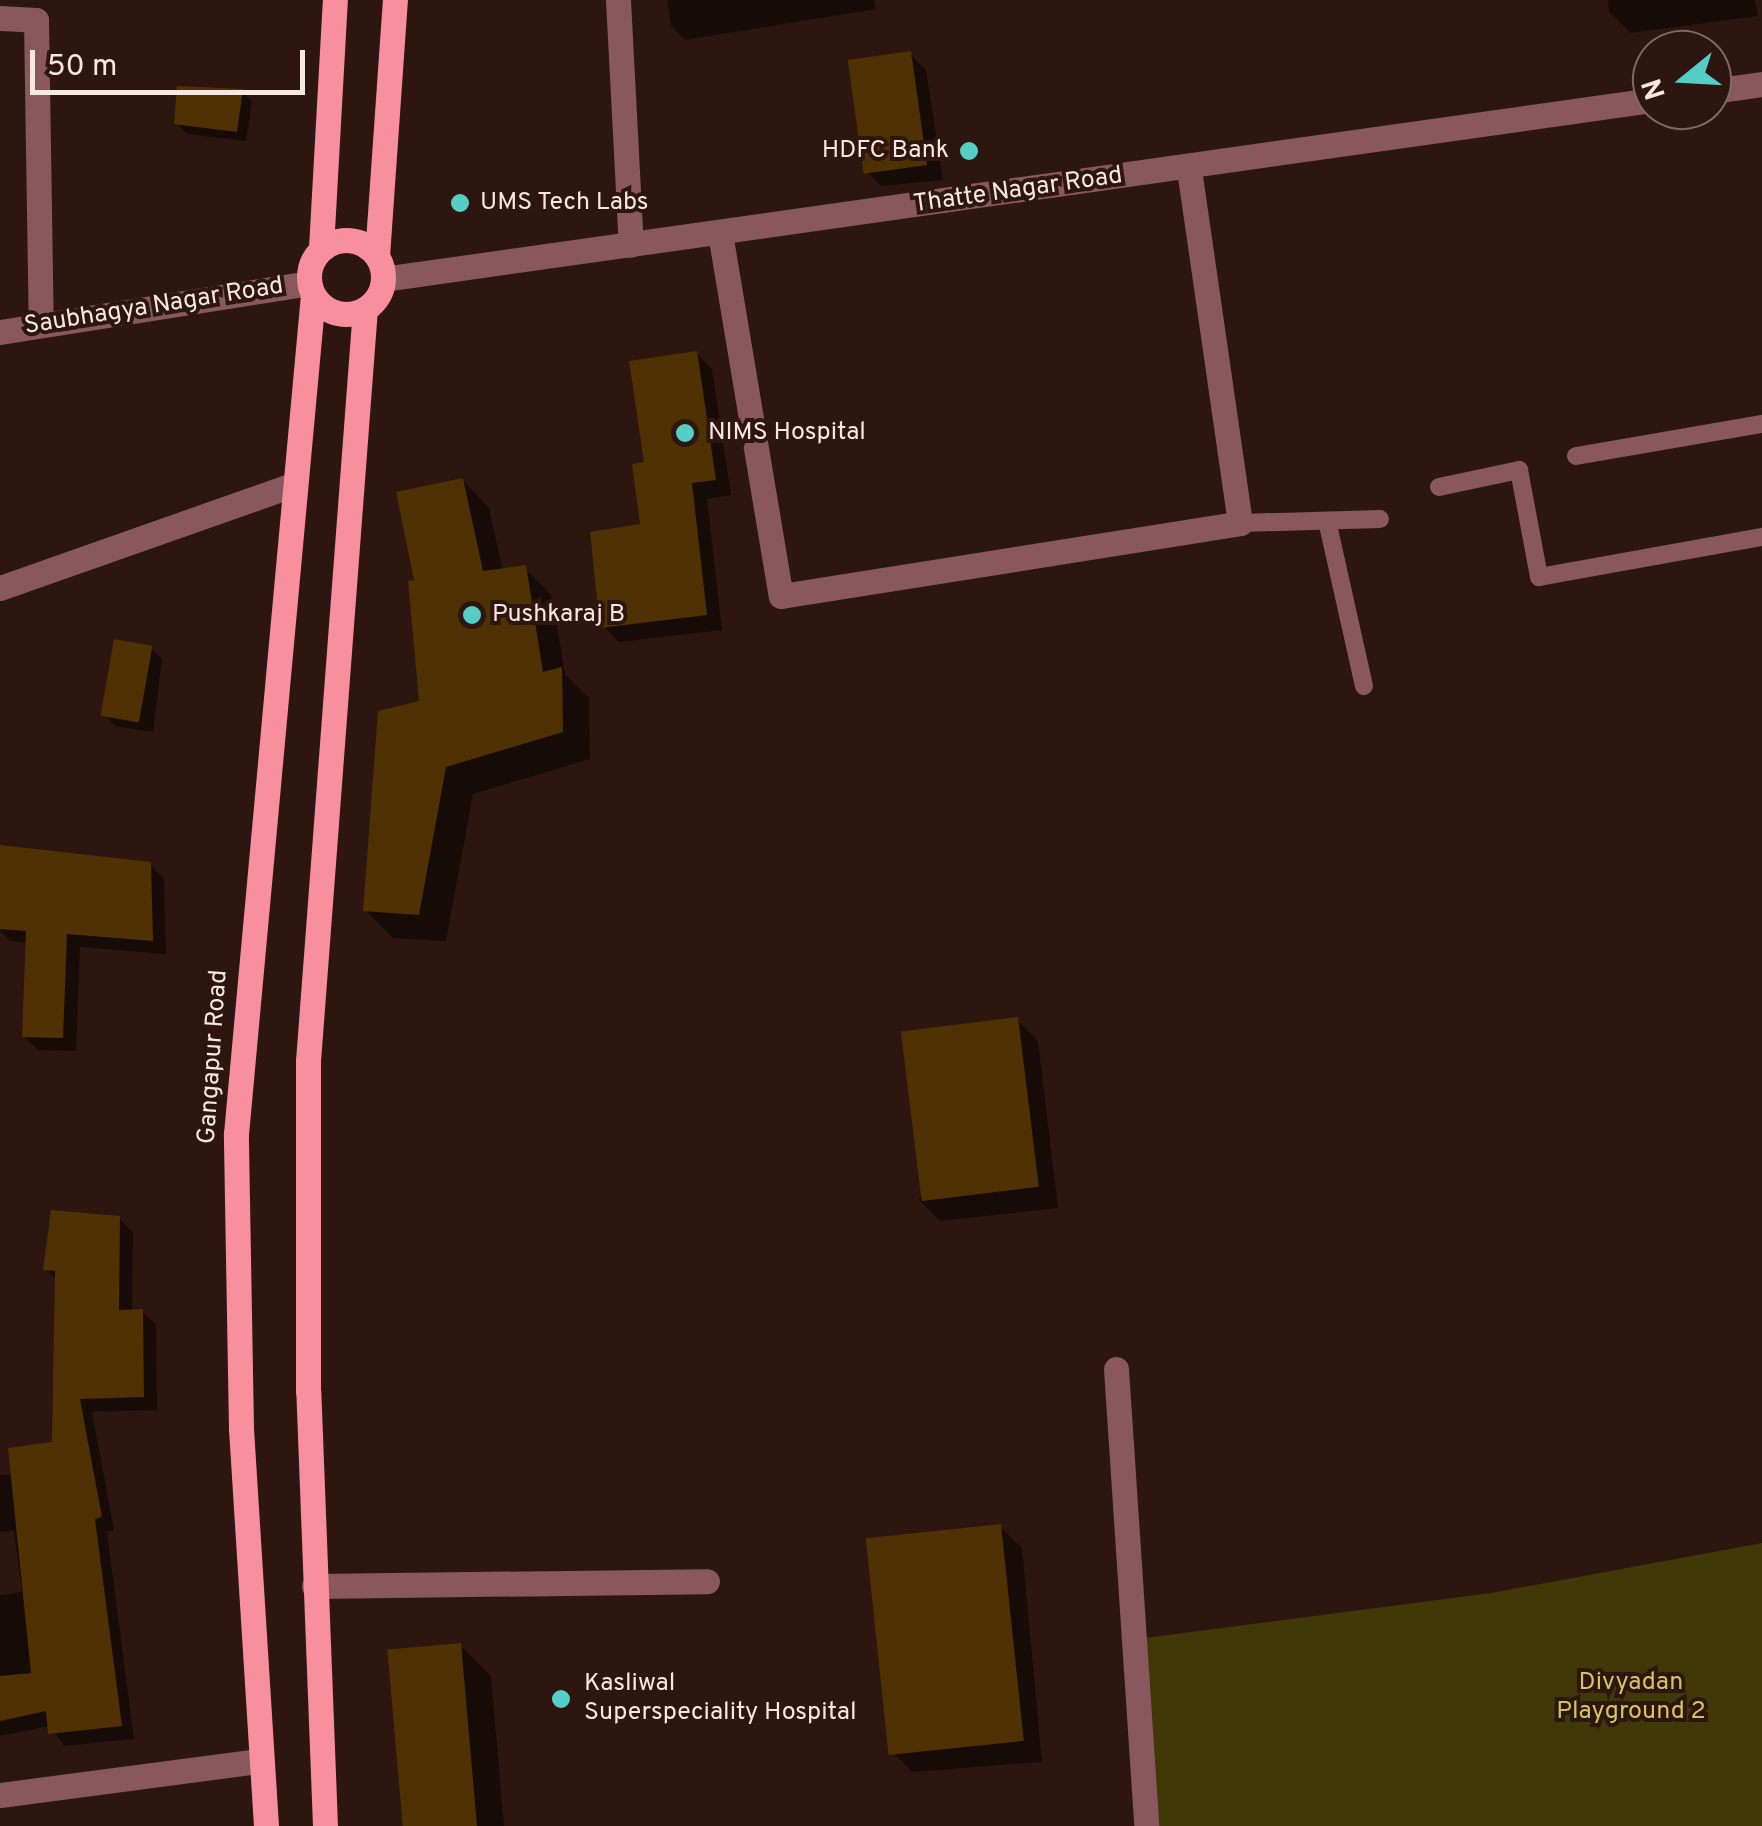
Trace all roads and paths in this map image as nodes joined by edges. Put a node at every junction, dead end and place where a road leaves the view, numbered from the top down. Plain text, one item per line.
1 (334, 0) edge
2 (395, 0) edge
3 (618, 0) edge
4 (36, 10) edge
5 (0, 18) edge
6 (1762, 84) edge
7 (1732, 88) edge
8 (1632, 103) edge
9 (1189, 168) junction
10 (720, 233) junction
11 (631, 245) junction
12 (321, 248) junction
13 (380, 268) junction
14 (311, 289) junction
15 (366, 309) junction
16 (41, 324) junction
17 (0, 332) edge
18 (1762, 424) edge
19 (1576, 456) dead end
20 (292, 485) junction
21 (1439, 486) dead end
22 (1380, 519) dead end
23 (1240, 524) junction
24 (1328, 525) junction
25 (1762, 537) edge
26 (0, 588) edge
27 (1364, 686) dead end
28 (1116, 1369) dead end
29 (707, 1581) dead end
30 (314, 1586) junction
31 (260, 1761) junction
32 (0, 1795) edge
33 (266, 1826) edge
34 (325, 1826) edge
35 (1146, 1826) edge

1 - 12 main road
2 - 13 main road
3 - 11 street
4 - 5 street
4 - 16 street
6 - 7 street
8 - 9 street, Thatte Nagar Road
9 - 10 street, Thatte Nagar Road
9 - 23 street
10 - 11 street, Thatte Nagar Road
10 - 23 street
11 - 13 street, Thatte Nagar Road
12 - 13 main road
12 - 14 main road
13 - 15 main road
14 - 15 main road
14 - 16 street, Saubhagya Nagar Road
14 - 20 main road, Gangapur Road
15 - 30 main road
16 - 17 street, Saubhagya Nagar Road
18 - 19 lane
20 - 26 street
20 - 31 main road, Gangapur Road
21 - 25 lane
22 - 24 lane
23 - 24 lane
24 - 27 lane
28 - 35 street
29 - 30 street
30 - 34 main road
31 - 32 street
31 - 33 main road, Gangapur Road

